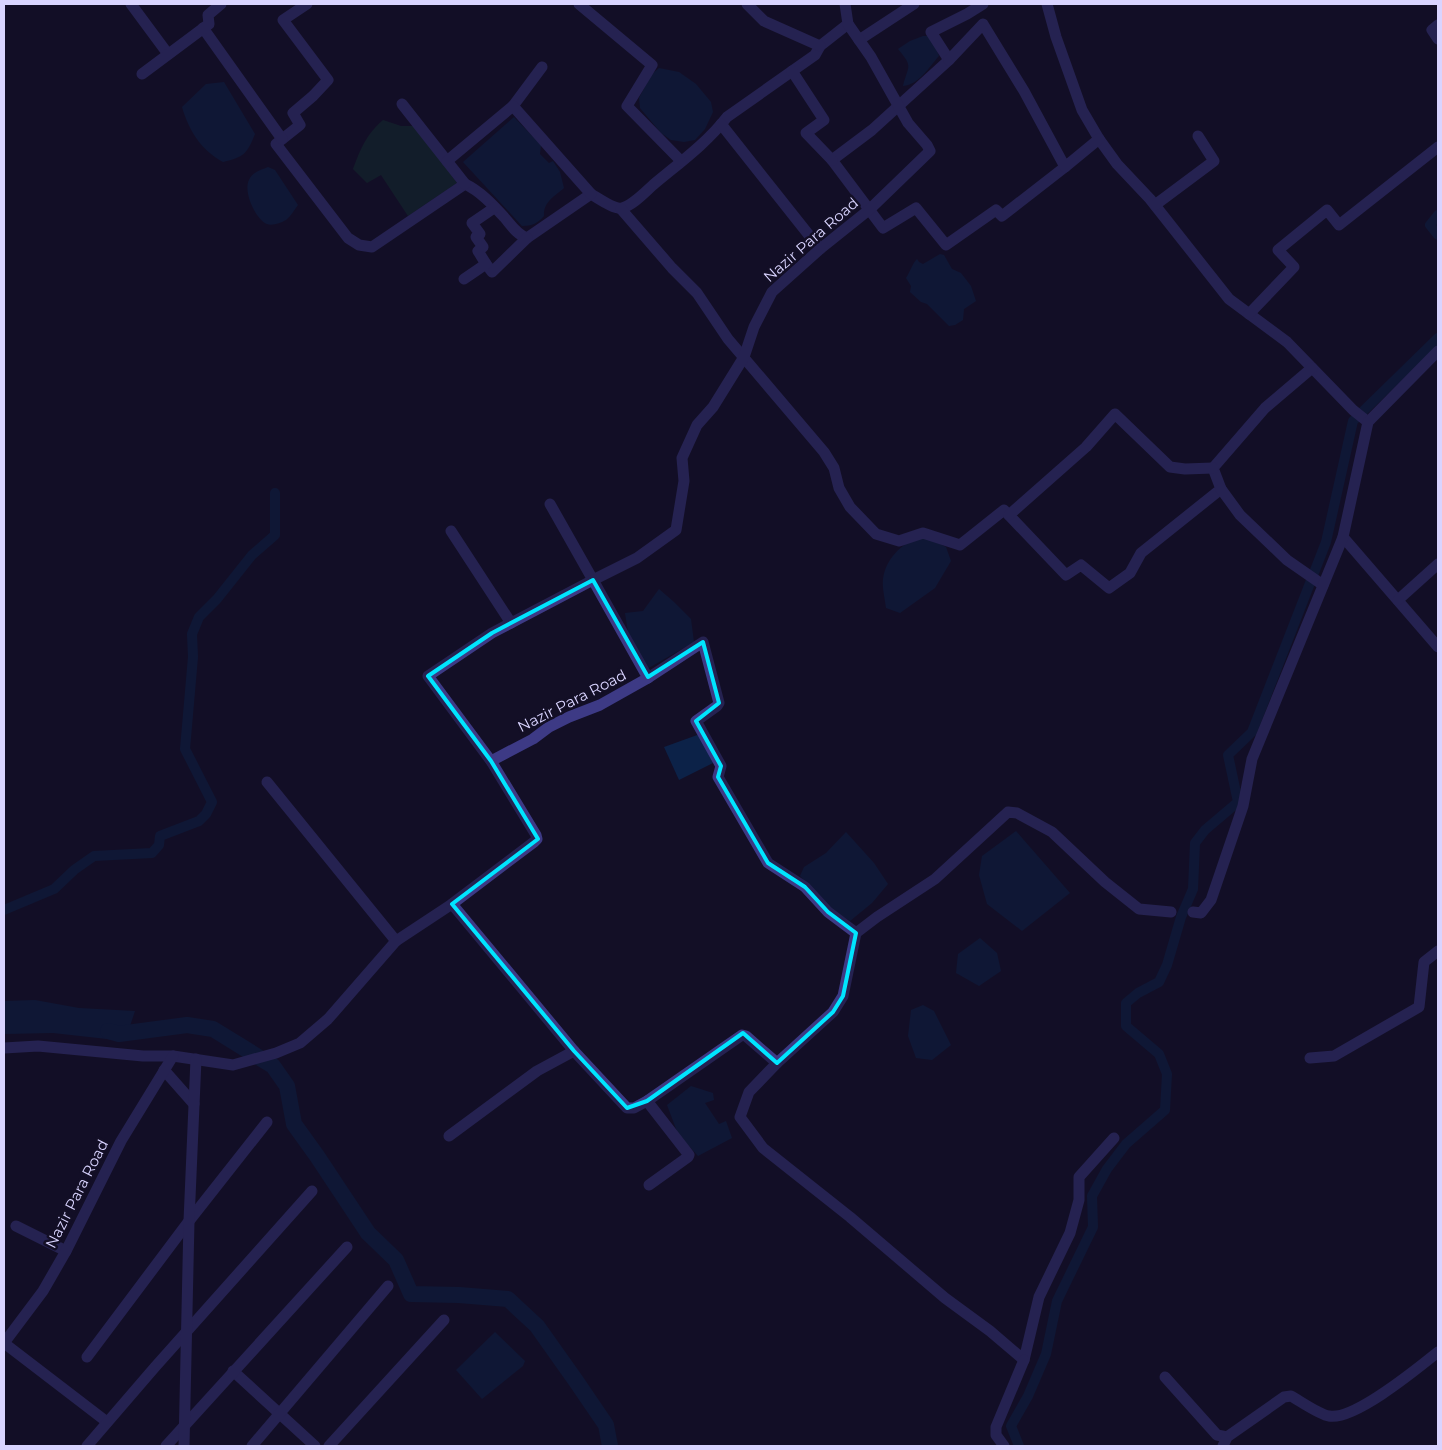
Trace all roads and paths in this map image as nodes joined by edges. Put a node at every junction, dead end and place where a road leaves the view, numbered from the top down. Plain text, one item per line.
1 (131, 4) edge
2 (221, 4) edge
3 (307, 4) edge
4 (579, 4) edge
5 (747, 4) edge
6 (845, 4) edge
7 (914, 4) edge
8 (983, 4) edge
9 (1047, 4) edge
10 (848, 24) junction
11 (1438, 25) edge
12 (203, 28) junction
13 (1438, 39) edge
14 (859, 40) junction
15 (820, 46) junction
16 (168, 54) junction
17 (949, 60) junction
18 (542, 67) dead end
19 (792, 71) junction
20 (142, 74) dead end
21 (402, 104) dead end
22 (899, 105) junction
23 (513, 106) junction
24 (721, 124) junction
25 (1198, 136) dead end
26 (282, 139) junction
27 (1100, 139) junction
28 (1438, 147) edge
29 (832, 160) junction
30 (681, 161) junction
31 (447, 162) junction
32 (1064, 167) junction
33 (465, 184) junction
34 (591, 194) junction
35 (1155, 205) junction
36 (494, 208) junction
37 (621, 209) junction
38 (870, 210) junction
39 (527, 238) junction
40 (820, 249) junction
41 (486, 264) junction
42 (464, 279) dead end
43 (1249, 314) junction
44 (1438, 351) edge
45 (744, 356) junction
46 (1312, 368) junction
47 (1368, 422) junction
48 (1213, 468) junction
49 (1221, 488) junction
50 (550, 504) dead end
51 (1009, 515) junction
52 (451, 531) dead end
53 (1343, 537) junction
54 (1438, 564) edge
55 (593, 580) junction
56 (1323, 585) junction
57 (1398, 600) junction
58 (511, 623) junction
59 (1438, 646) edge
60 (648, 678) junction
61 (491, 761) junction
62 (267, 782) dead end
63 (452, 904) junction
64 (1171, 912) dead end
65 (1193, 912) dead end
66 (856, 933) junction
67 (396, 941) junction
68 (1438, 950) edge
69 (4, 1048) edge
70 (574, 1051) junction
71 (173, 1056) junction
72 (196, 1058) junction
73 (1310, 1058) dead end
74 (777, 1063) junction
75 (164, 1070) junction
76 (647, 1101) junction
77 (194, 1104) junction
78 (267, 1122) dead end
79 (449, 1136) dead end
80 (1114, 1138) dead end
81 (649, 1185) dead end
82 (312, 1190) dead end
83 (189, 1221) junction
84 (16, 1226) dead end
85 (347, 1248) dead end
86 (66, 1251) junction
87 (388, 1286) dead end
88 (444, 1320) dead end
89 (187, 1331) junction
90 (4, 1343) edge
91 (1438, 1352) edge
92 (87, 1358) dead end
93 (1024, 1360) junction
94 (234, 1371) junction
95 (1165, 1377) dead end
96 (280, 1413) junction
97 (107, 1422) junction
98 (184, 1426) junction
99 (1225, 1442) edge
100 (88, 1446) edge
101 (166, 1446) edge
102 (184, 1446) edge
103 (252, 1446) edge
104 (315, 1446) edge
105 (329, 1446) edge
106 (1004, 1446) edge

1 - 16 street
2 - 12 street
3 - 26 street
4 - 30 street
5 - 15 street
6 - 10 street, Nazir Para Road
7 - 14 street
8 - 17 street
9 - 27 street
10 - 14 street, Nazir Para Road
10 - 15 street
11 - 13 street
12 - 16 street
12 - 26 street
14 - 22 street, Nazir Para Road
15 - 19 street
16 - 20 street
17 - 22 street
17 - 32 street
18 - 23 street
19 - 24 street
19 - 29 street
21 - 31 street
22 - 29 street
22 - 38 street, Nazir Para Road
23 - 31 street
23 - 34 street
24 - 30 street
24 - 40 street
25 - 35 street
26 - 33 street
27 - 32 street
27 - 35 street
28 - 43 street
29 - 38 street
30 - 37 street
31 - 33 street
32 - 38 street
33 - 36 street
34 - 37 street
34 - 39 street
35 - 43 street
36 - 39 street
36 - 41 street
37 - 45 street
38 - 40 street, Nazir Para Road
39 - 41 street
40 - 45 street, Nazir Para Road
41 - 42 street
43 - 46 street
44 - 47 street
45 - 51 street
45 - 55 street, Nazir Para Road
46 - 47 street
46 - 48 street
47 - 53 street
48 - 49 street
48 - 51 street
49 - 51 street
49 - 56 street
50 - 55 street
52 - 58 street
53 - 56 street
53 - 57 street
54 - 57 street
55 - 58 street
55 - 60 street, Nazir Para Road
56 - 65 street
57 - 59 street
58 - 61 street
60 - 61 street, Nazir Para Road
60 - 66 street
61 - 63 street
62 - 67 street
63 - 67 street
63 - 70 street
64 - 66 street
66 - 74 street
67 - 72 street
68 - 73 street
69 - 71 street
70 - 76 street
70 - 79 street
71 - 72 street
71 - 75 street, Nazir Para Road
72 - 77 street
74 - 76 street
74 - 93 street
75 - 77 street
75 - 86 street, Nazir Para Road
76 - 81 street
77 - 83 street
78 - 83 street
80 - 93 street
82 - 89 street
83 - 89 street
83 - 92 street
84 - 86 street
85 - 94 street
86 - 90 street, Nazir Para Road
87 - 96 street
88 - 105 street
89 - 97 street
89 - 98 street
90 - 97 street
91 - 99 street
93 - 106 street
94 - 96 street
94 - 98 street
95 - 99 street
96 - 103 street
96 - 104 street
97 - 100 street
98 - 101 street
98 - 102 street

